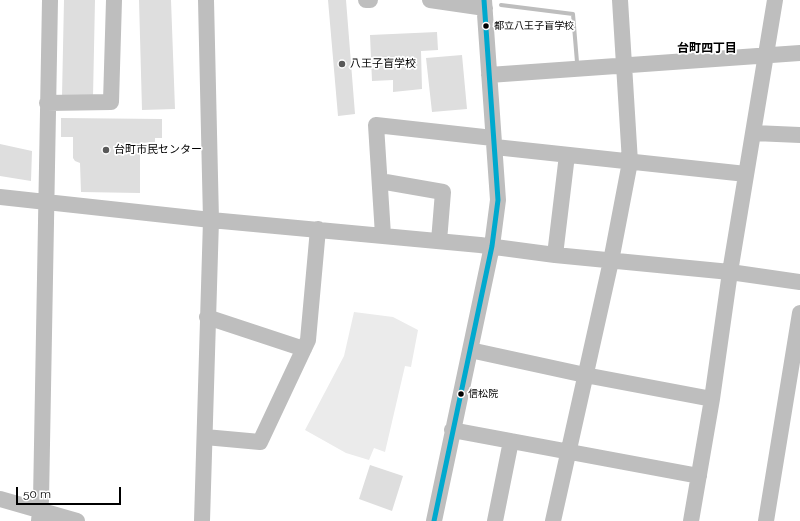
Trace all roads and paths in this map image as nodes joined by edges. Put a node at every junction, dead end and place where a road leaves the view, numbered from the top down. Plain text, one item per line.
1 (50, 0) edge
2 (114, 0) edge
3 (206, 0) edge
4 (366, 0) edge
5 (370, 0) edge
6 (430, 0) edge
7 (620, 0) edge
8 (775, 0) edge
9 (484, 4) edge
10 (800, 53) edge
11 (766, 55) junction
12 (625, 66) junction
13 (489, 75) junction
14 (47, 103) junction
15 (754, 133) junction
16 (800, 135) edge
17 (494, 143) junction
18 (567, 155) junction
19 (630, 162) junction
20 (746, 174) junction
21 (380, 181) junction
22 (0, 197) edge
23 (45, 201) junction
24 (211, 220) junction
25 (318, 229) junction
26 (383, 235) junction
27 (439, 241) junction
28 (492, 246) junction
29 (555, 255) junction
30 (611, 261) junction
31 (730, 272) junction
32 (800, 282) edge
33 (800, 313) edge
34 (207, 317) junction
35 (304, 349) junction
36 (470, 350) junction
37 (585, 375) junction
38 (712, 399) junction
39 (452, 430) junction
40 (205, 437) junction
41 (511, 441) junction
42 (568, 452) junction
43 (699, 476) junction
44 (0, 499) edge
45 (40, 515) edge
46 (77, 521) edge
47 (202, 521) edge
48 (434, 521) edge
49 (495, 521) edge
50 (553, 521) edge
51 (691, 521) edge
52 (766, 521) edge

1 - 14 street
2 - 14 street
3 - 24 street
4 - 5 street
6 - 9 street
7 - 12 street
8 - 11 street
9 - 13 street
10 - 11 street
11 - 12 street
11 - 15 street
12 - 13 street
12 - 19 street
13 - 17 street
14 - 23 street
15 - 16 street
15 - 20 street
17 - 18 street
17 - 21 street
17 - 28 street
18 - 19 street
18 - 29 street
19 - 20 street
19 - 30 street
20 - 31 street
21 - 26 street
21 - 27 street
22 - 23 street
23 - 24 street
23 - 45 street
24 - 25 street
24 - 34 street
25 - 26 street
25 - 35 street
26 - 27 street
27 - 28 street
28 - 29 street
28 - 36 street
29 - 30 street
30 - 31 street
30 - 37 street
31 - 32 street
31 - 38 street
33 - 52 street
34 - 35 street
34 - 40 street
35 - 40 street
36 - 37 street
36 - 39 street
37 - 38 street
37 - 42 street
38 - 43 street
39 - 41 street
39 - 48 street
40 - 47 street
41 - 42 street
41 - 49 street
42 - 43 street
42 - 50 street
43 - 51 street
44 - 45 street
45 - 46 street

